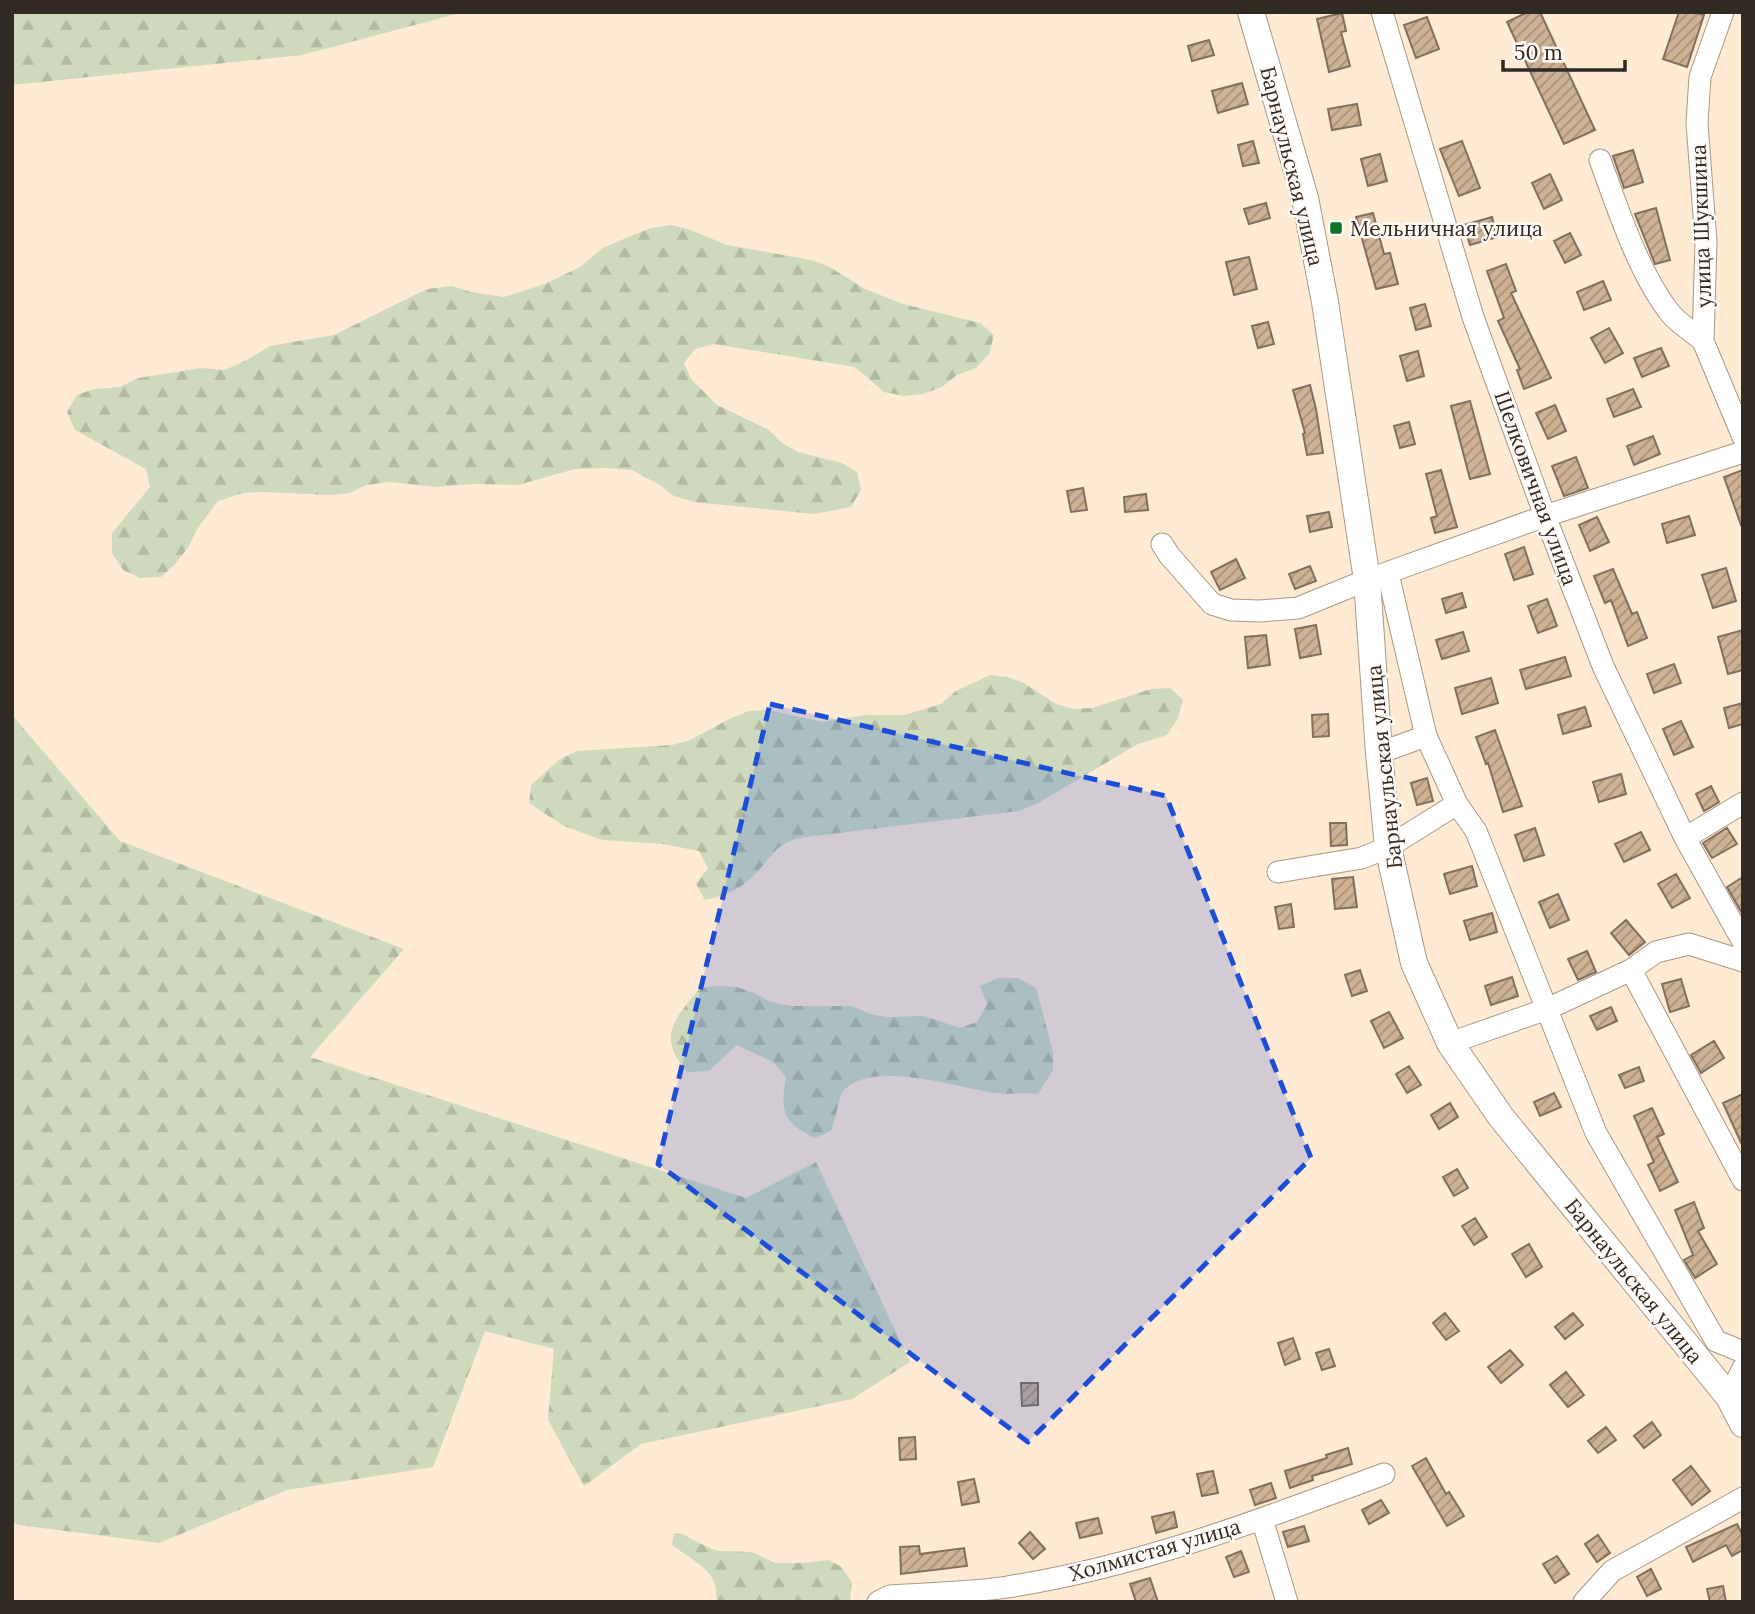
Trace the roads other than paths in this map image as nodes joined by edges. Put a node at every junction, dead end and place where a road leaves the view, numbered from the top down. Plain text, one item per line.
1 (1251, 12) edge
2 (1382, 12) edge
3 (1723, 12) edge
4 (1600, 160) dead end
5 (1703, 341) junction
6 (1743, 437) edge
7 (1743, 452) edge
8 (1545, 516) junction
9 (1162, 544) dead end
10 (1378, 577) junction
11 (1426, 736) junction
12 (1379, 753) junction
13 (1743, 803) edge
14 (1457, 804) junction
15 (1685, 838) junction
16 (1388, 847) junction
17 (1278, 872) dead end
18 (1743, 942) edge
19 (1743, 961) edge
20 (1631, 970) junction
21 (1547, 1009) junction
22 (1450, 1043) junction
23 (1743, 1180) edge
24 (1743, 1352) edge
25 (1743, 1368) edge
26 (1729, 1397) junction
27 (1743, 1424) edge
28 (1384, 1474) dead end
29 (1743, 1497) edge
30 (1262, 1520) junction
31 (1003, 1594) edge
32 (878, 1602) edge
33 (1287, 1602) edge
34 (1584, 1602) edge

1 - 10 main road, Барнаульская улица
2 - 8 street, Шелковичная улица
3 - 5 street, улица Шукшина
4 - 5 street
5 - 6 street, улица Шукшина
7 - 8 street
8 - 10 street
8 - 15 street, Шелковичная улица
9 - 10 street
10 - 11 street
10 - 12 main road, Барнаульская улица
11 - 12 street
11 - 14 street
12 - 16 main road, Барнаульская улица
13 - 15 street
14 - 16 street
14 - 21 street
15 - 18 street, Шелковичная улица
16 - 17 street
16 - 22 main road, Барнаульская улица
19 - 20 street
20 - 21 street
20 - 23 street
21 - 22 street
21 - 24 street
22 - 26 main road, Барнаульская улица
25 - 26 street
26 - 27 main road, Барнаульская улица
28 - 30 street, Холмистая улица
29 - 34 street
30 - 31 street, Холмистая улица
30 - 33 street
31 - 32 street, Холмистая улица

